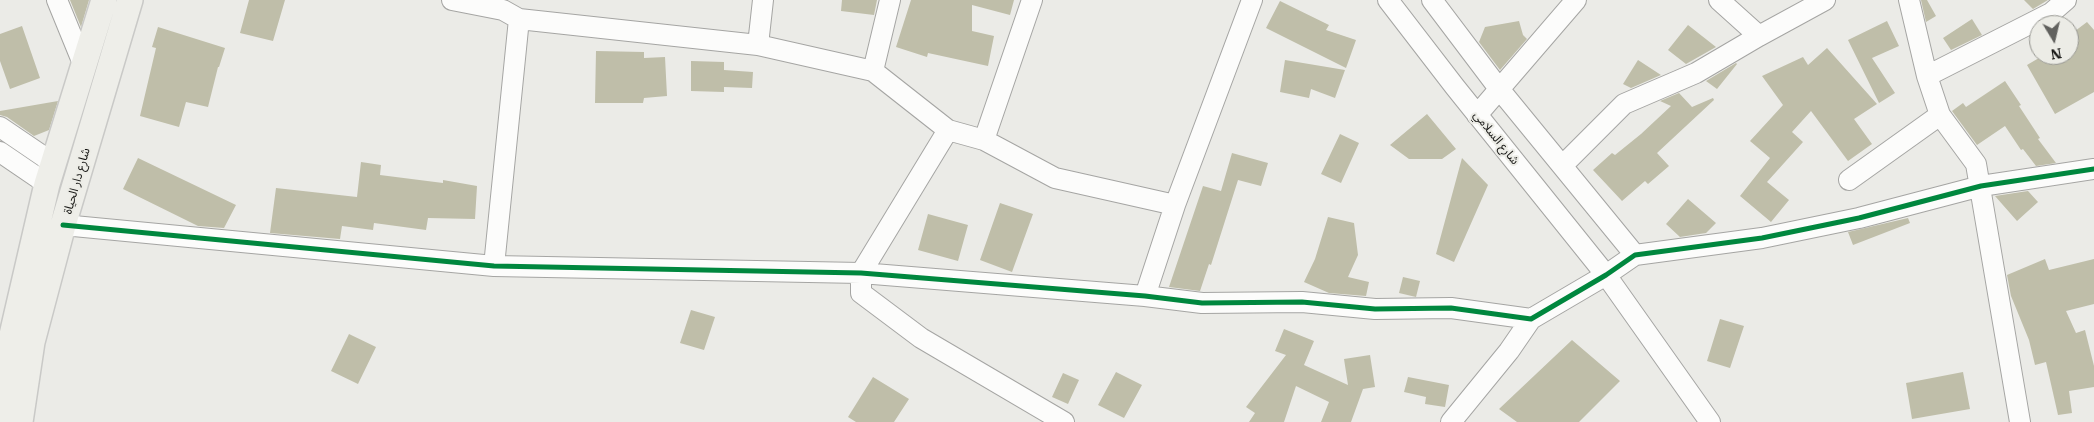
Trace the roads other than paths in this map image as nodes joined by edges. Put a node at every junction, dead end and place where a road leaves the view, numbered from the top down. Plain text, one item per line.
1 (57, 0) edge
2 (104, 0) edge
3 (130, 0) edge
4 (452, 0) edge
5 (763, 0) edge
6 (890, 0) edge
7 (1032, 0) edge
8 (1252, 0) edge
9 (1388, 0) edge
10 (1432, 0) edge
11 (1576, 0) edge
12 (1720, 0) edge
13 (1825, 0) edge
14 (1909, 0) edge
15 (2066, 0) edge
16 (509, 9) edge
17 (1759, 36) junction
18 (758, 45) junction
19 (84, 66) junction
20 (873, 71) junction
21 (1927, 76) junction
22 (1500, 90) junction
23 (1477, 115) junction
24 (1940, 115) junction
25 (0, 126) edge
26 (948, 130) junction
27 (984, 140) junction
28 (0, 152) edge
29 (1563, 165) junction
30 (2094, 169) edge
31 (50, 174) junction
32 (1849, 180) dead end
33 (1981, 186) junction
34 (1175, 205) junction
35 (64, 225) junction
36 (1636, 255) junction
37 (494, 266) junction
38 (861, 273) junction
39 (1606, 275) junction
40 (35, 287) junction
41 (1145, 296) junction
42 (1531, 319) junction
43 (0, 414) edge
44 (20, 422) edge
45 (1064, 422) edge
46 (1451, 422) edge
47 (1710, 422) edge
48 (2020, 422) edge

1 - 19 street
2 - 19 main road, شارع دار الحياة
3 - 35 main road, شارع دار الحياة
4 - 16 street
5 - 18 street
6 - 20 street
7 - 27 street
8 - 34 street
9 - 23 street, شارع السلامي
10 - 22 street
11 - 22 street
12 - 17 street
13 - 17 street
14 - 21 street
15 - 21 street
16 - 18 street
16 - 37 street
17 - 29 street
18 - 20 street
19 - 31 main road, شارع دار الحياة
20 - 26 street
21 - 24 street
22 - 23 street
22 - 29 street
23 - 39 street, شارع السلامي
24 - 32 street
24 - 33 street
25 - 31 street
26 - 27 street
26 - 38 street
27 - 34 street
28 - 31 street
29 - 36 street
30 - 33 street
31 - 40 main road, شارع دار الحياة
33 - 36 street
33 - 48 street
34 - 41 street
35 - 37 street
35 - 40 main road, شارع دار الحياة
36 - 39 street
37 - 38 street
38 - 41 street
38 - 45 street
39 - 42 street
39 - 47 street, شارع السلامي
40 - 43 main road, شارع دار الحياة
40 - 44 main road, شارع دار الحياة
41 - 42 street
42 - 46 street

